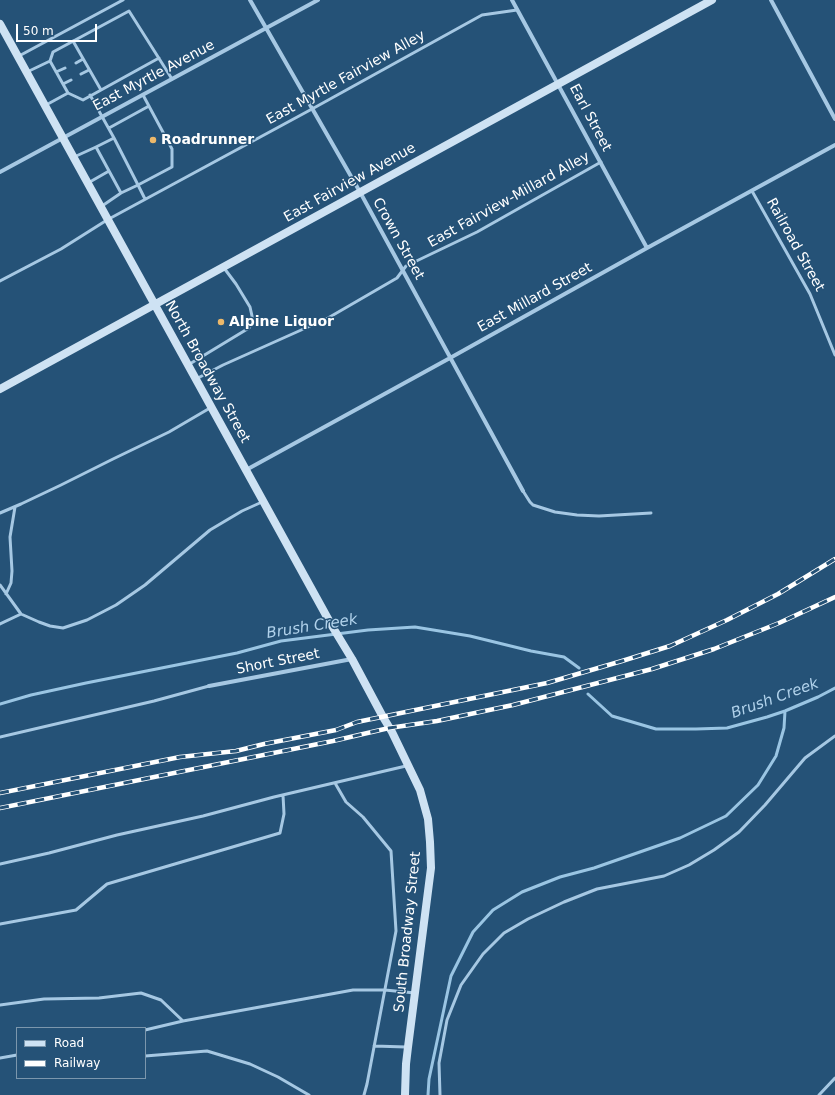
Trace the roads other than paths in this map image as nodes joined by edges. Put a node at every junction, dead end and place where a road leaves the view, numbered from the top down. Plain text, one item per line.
1 (123, 0) edge
2 (250, 0) edge
3 (318, 0) edge
4 (512, 0) edge
5 (712, 0) edge
6 (771, 0) edge
7 (517, 10) junction
8 (0, 24) edge
9 (266, 29) junction
10 (73, 41) junction
11 (18, 57) junction
12 (159, 58) junction
13 (83, 59) junction
14 (50, 61) junction
15 (76, 63) dead end
16 (65, 68) dead end
17 (89, 70) junction
18 (27, 72) junction
19 (56, 72) junction
20 (82, 74) dead end
21 (172, 79) junction
22 (71, 80) dead end
23 (63, 84) junction
24 (559, 84) junction
25 (101, 90) junction
26 (68, 93) junction
27 (143, 95) junction
28 (90, 96) junction
29 (45, 105) junction
30 (149, 106) junction
31 (312, 109) junction
32 (102, 116) junction
33 (835, 119) edge
34 (109, 128) junction
35 (62, 138) junction
36 (114, 138) junction
37 (835, 145) edge
38 (96, 147) junction
39 (73, 157) junction
40 (601, 162) junction
41 (109, 171) junction
42 (0, 172) edge
43 (87, 183) junction
44 (138, 185) junction
45 (752, 191) junction
46 (360, 192) junction
47 (122, 193) junction
48 (145, 199) junction
49 (100, 206) junction
50 (108, 220) junction
51 (647, 248) junction
52 (223, 267) junction
53 (402, 270) junction
54 (0, 281) edge
55 (154, 304) junction
56 (835, 355) edge
57 (450, 358) junction
58 (188, 365) junction
59 (196, 379) junction
60 (0, 389) edge
61 (212, 407) junction
62 (246, 470) junction
63 (523, 491) joint
64 (264, 502) junction
65 (15, 507) junction
66 (0, 513) edge
67 (651, 513) dead end
68 (0, 585) edge
69 (6, 594) junction
70 (21, 614) junction
71 (0, 624) edge
72 (352, 659) junction
73 (209, 686) joint
74 (392, 732) joint
75 (835, 736) edge
76 (0, 737) edge
77 (409, 765) junction
78 (335, 783) junction
79 (283, 795) junction
80 (0, 864) edge
81 (0, 924) edge
82 (385, 990) junction
83 (415, 993) junction
84 (0, 1005) edge
85 (183, 1021) junction
86 (146, 1030) edge
87 (374, 1046) junction
88 (408, 1047) junction
89 (16, 1055) edge
90 (146, 1056) edge
91 (0, 1058) edge
92 (835, 1078) edge
93 (309, 1095) edge
94 (364, 1095) edge
95 (405, 1095) edge
96 (440, 1095) edge
97 (819, 1095) edge

1 - 11 lane
2 - 9 street, Crown Street
3 - 9 street, East Myrtle Avenue
4 - 7 street, Earl Street
5 - 24 street, East Fairview Avenue
6 - 33 street
7 - 24 street, Earl Street
7 - 31 lane, East Myrtle Fairview Alley
8 - 11 street, North Broadway Street
9 - 21 street, East Myrtle Avenue
9 - 31 street, Crown Street
10 - 12 lane
10 - 13 lane
10 - 14 lane
11 - 18 street, North Broadway Street
12 - 21 lane
12 - 25 lane
13 - 15 lane
13 - 17 lane
14 - 18 lane
14 - 19 lane
16 - 19 lane
17 - 20 lane
17 - 25 lane
18 - 29 street, North Broadway Street
19 - 23 lane
21 - 27 street, East Myrtle Avenue
22 - 23 lane
23 - 26 lane
24 - 40 street, Earl Street
24 - 46 street, East Fairview Avenue
25 - 28 lane
26 - 28 lane
26 - 29 lane
27 - 30 lane
27 - 32 street, East Myrtle Avenue
28 - 32 lane
29 - 35 street, North Broadway Street
30 - 34 lane
30 - 44 lane
31 - 46 street, Crown Street
31 - 48 lane, East Myrtle Fairview Alley
32 - 34 lane
32 - 35 street, East Myrtle Avenue
34 - 36 lane
35 - 39 street, North Broadway Street
35 - 42 street, East Myrtle Avenue
36 - 38 lane
36 - 44 lane
37 - 45 street, East Millard Street
38 - 39 lane
38 - 41 lane
39 - 43 street, North Broadway Street
40 - 51 street, Earl Street
40 - 53 lane, East Fairview-Millard Alley
41 - 43 lane
41 - 47 lane
43 - 49 street, North Broadway Street
44 - 47 lane
44 - 48 lane
45 - 51 street, East Millard Street
45 - 56 lane, Railroad Street
46 - 52 street, East Fairview Avenue
46 - 53 street, Crown Street
47 - 49 lane
48 - 50 lane, East Myrtle Fairview Alley
49 - 50 street, North Broadway Street
50 - 54 lane, East Myrtle Fairview Alley
50 - 55 street, North Broadway Street
51 - 57 street, East Millard Street
52 - 55 street, East Fairview Avenue
52 - 58 lane
53 - 57 street, Crown Street
53 - 59 lane, East Fairview-Millard Alley
55 - 58 street, North Broadway Street
55 - 60 street, East Fairview Avenue
57 - 62 street, East Millard Street
57 - 63 street, Crown Street
58 - 59 street, North Broadway Street
59 - 61 street, North Broadway Street
61 - 62 street, North Broadway Street
61 - 65 lane
62 - 64 street, North Broadway Street
63 - 67 lane
64 - 70 lane
64 - 72 street, North Broadway Street
65 - 66 lane
65 - 69 lane
68 - 69 lane
69 - 70 lane
70 - 71 lane
72 - 73 street, Short Street
72 - 74 street, North Broadway Street
73 - 76 lane
74 - 77 street, South Broadway Street
75 - 96 lane
77 - 78 lane
77 - 83 street, South Broadway Street
78 - 79 lane
78 - 82 lane
79 - 80 lane
79 - 81 lane
82 - 83 lane
82 - 85 lane
82 - 87 lane
83 - 88 street, South Broadway Street
84 - 85 lane
85 - 86 lane
87 - 88 lane
87 - 94 lane
88 - 95 street, South Broadway Street
89 - 91 lane
90 - 93 lane
92 - 97 lane

